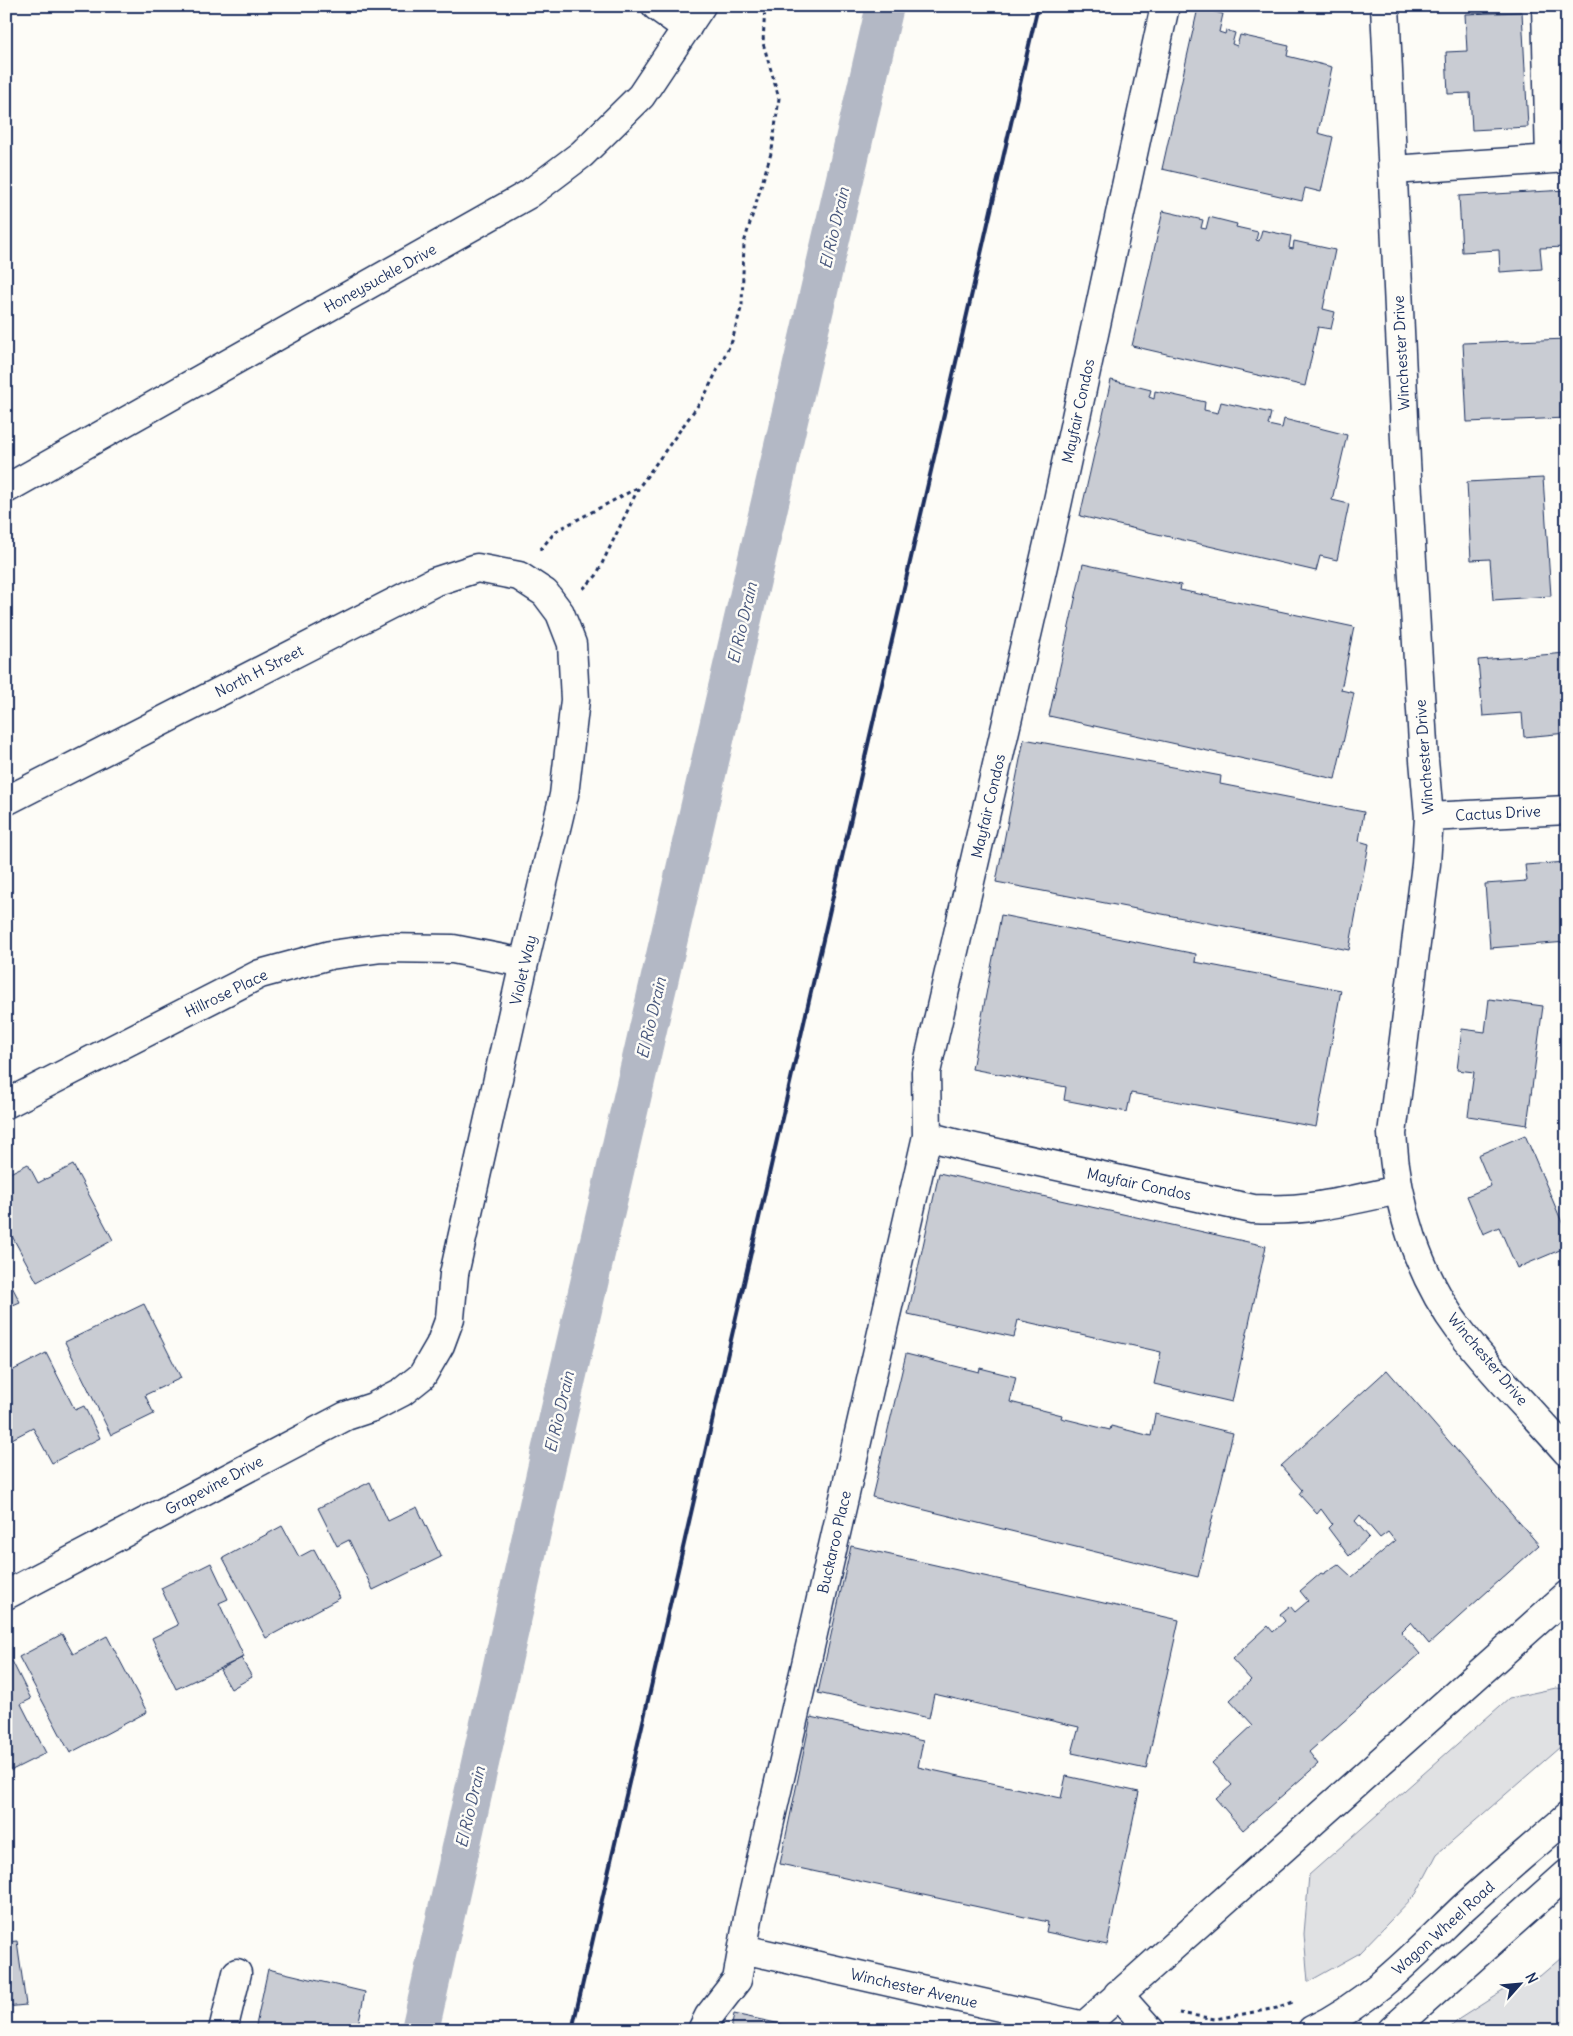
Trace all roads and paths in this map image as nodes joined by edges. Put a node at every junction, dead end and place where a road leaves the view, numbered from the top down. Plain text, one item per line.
1 (656, 6) edge
2 (765, 6) edge
3 (1165, 6) edge
4 (1385, 6) edge
5 (1546, 6) edge
6 (694, 17) edge
7 (1558, 159) edge
8 (1392, 170) junction
9 (639, 486) junction
10 (6, 489) edge
11 (519, 576) junction
12 (560, 613) junction
13 (6, 800) edge
14 (1567, 810) edge
15 (1429, 817) junction
16 (524, 963) junction
17 (6, 1104) edge
18 (927, 1136) junction
19 (1398, 1190) junction
20 (422, 1376) joint
21 (1567, 1452) edge
22 (6, 1595) edge
23 (1567, 1595) edge
24 (1567, 1818) edge
25 (1567, 1874) edge
26 (743, 1949) junction
27 (236, 1973) dead end
28 (1118, 1994) junction
29 (1294, 2002) dead end
30 (1175, 2012) dead end
31 (1086, 2028) edge
32 (223, 2030) edge
33 (702, 2030) edge
34 (1150, 2030) edge
35 (1312, 2030) edge
36 (1392, 2030) edge

1 - 6 street
2 - 9 path
3 - 18 street, Mayfair Condos
4 - 8 street, Winchester Drive
5 - 7 street
6 - 10 street, Honeysuckle Drive
7 - 8 street
8 - 15 street, Winchester Drive
9 - 11 path
9 - 12 path
11 - 12 street, Violet Way
11 - 13 street, North H Street
12 - 16 street, Violet Way
14 - 15 street, Cactus Drive
15 - 19 street, Winchester Drive
16 - 17 street, Hillrose Place
16 - 20 street, Violet Way
18 - 19 street, Mayfair Condos
18 - 26 street, Buckaroo Place
19 - 21 street, Winchester Drive
20 - 22 street, Grapevine Drive
23 - 28 street
24 - 35 street, Wagon Wheel Road
25 - 36 street
26 - 31 street, Winchester Avenue
26 - 33 street, Buckaroo Place
27 - 32 street
28 - 31 street
28 - 34 street
29 - 30 path

